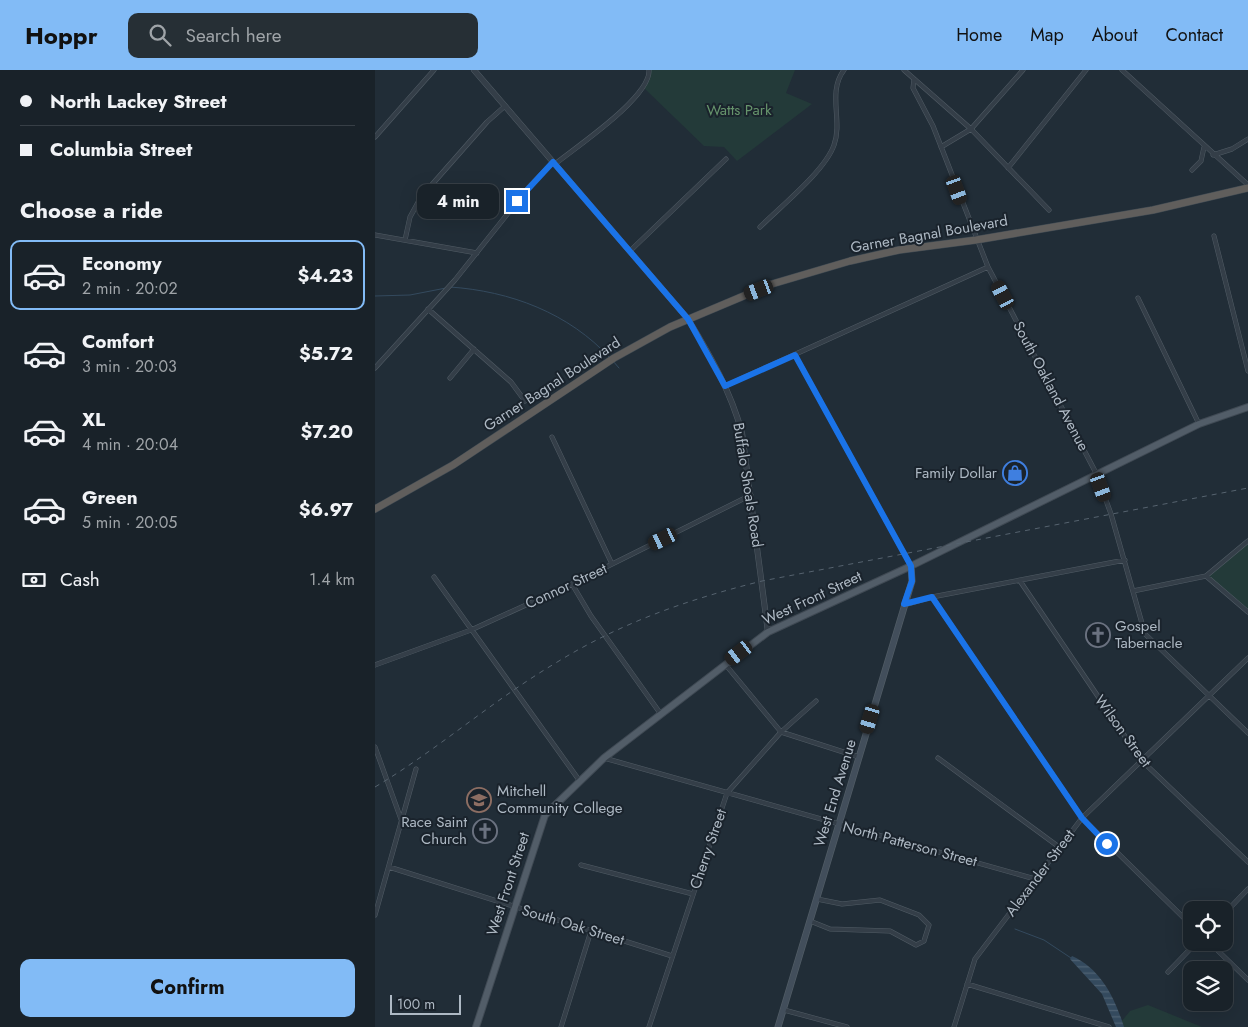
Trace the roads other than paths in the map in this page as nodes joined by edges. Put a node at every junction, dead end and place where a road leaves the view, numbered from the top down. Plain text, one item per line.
1 (434, 70) edge
2 (474, 70) edge
3 (649, 70) edge
4 (844, 70) edge
5 (904, 70) edge
6 (1023, 70) edge
7 (1086, 70) edge
8 (1122, 70) edge
9 (914, 79) junction
10 (505, 106) junction
11 (971, 130) junction
12 (375, 137) edge
13 (1248, 139) edge
14 (1204, 146) junction
15 (941, 147) junction
16 (1213, 155) junction
17 (726, 159) dead end
18 (554, 163) junction
19 (1008, 168) junction
20 (1192, 170) dead end
21 (1248, 186) edge
22 (1049, 210) dead end
23 (760, 227) dead end
24 (375, 235) edge
25 (1214, 236) dead end
26 (405, 240) junction
27 (976, 240) junction
28 (630, 251) junction
29 (477, 253) junction
30 (988, 268) junction
31 (1138, 298) dead end
32 (428, 309) junction
33 (688, 319) junction
34 (474, 349) junction
35 (795, 355) junction
36 (375, 368) edge
37 (1248, 371) edge
38 (450, 378) dead end
39 (725, 386) junction
40 (525, 401) dead end
41 (1248, 407) edge
42 (1199, 424) junction
43 (552, 437) dead end
44 (1096, 473) junction
45 (751, 495) junction
46 (375, 509) edge
47 (1248, 541) edge
48 (1125, 560) junction
49 (612, 564) junction
50 (911, 566) junction
51 (1206, 576) junction
52 (434, 577) dead end
53 (1020, 581) junction
54 (572, 584) junction
55 (1133, 590) junction
56 (932, 597) junction
57 (904, 604) junction
58 (1248, 612) edge
59 (471, 630) junction
60 (768, 632) junction
61 (1248, 658) edge
62 (725, 664) junction
63 (375, 665) edge
64 (1208, 696) junction
65 (816, 702) dead end
66 (660, 713) junction
67 (781, 732) junction
68 (1248, 733) edge
69 (375, 747) edge
70 (859, 757) junction
71 (604, 758) junction
72 (938, 758) dead end
73 (1141, 760) junction
74 (416, 769) dead end
75 (579, 780) junction
76 (727, 793) junction
77 (1082, 818) junction
78 (402, 822) junction
79 (838, 825) junction
80 (1059, 847) junction
81 (1248, 862) edge
82 (581, 865) dead end
83 (389, 867) junction
84 (1035, 879) junction
85 (1248, 889) edge
86 (693, 894) junction
87 (817, 899) junction
88 (1233, 905) edge
89 (514, 906) junction
90 (375, 915) edge
91 (1183, 918) edge
92 (810, 921) junction
93 (591, 931) junction
94 (1188, 951) edge
95 (1218, 951) edge
96 (672, 956) junction
97 (1168, 972) dead end
98 (1248, 980) edge
99 (967, 984) junction
100 (784, 1010) junction
101 (476, 1027) edge
102 (561, 1027) edge
103 (649, 1027) edge
104 (779, 1027) edge
105 (847, 1027) edge
106 (954, 1027) edge
107 (1109, 1027) edge

1 - 12 street
2 - 10 street, Buffalo Shoals Road
3 - 18 street
4 - 23 street
5 - 9 street
6 - 11 street
7 - 19 street
8 - 14 street
9 - 11 street
9 - 15 street, South Oakland Avenue
10 - 18 street, Buffalo Shoals Road
10 - 26 street
11 - 15 street
11 - 19 street
13 - 16 street
14 - 16 street
14 - 20 street
15 - 27 street, South Oakland Avenue
16 - 21 street
17 - 28 street
18 - 28 street, Buffalo Shoals Road
18 - 29 street
19 - 22 street
21 - 27 highway, Garner Bagnal Boulevard
24 - 26 street
25 - 37 street
26 - 29 street
27 - 30 street, South Oakland Avenue
27 - 33 highway, Garner Bagnal Boulevard
28 - 33 street, Buffalo Shoals Road
29 - 32 street
30 - 35 street
30 - 44 street, South Oakland Avenue
31 - 42 street
32 - 34 street
32 - 36 street
33 - 39 street, Buffalo Shoals Road
33 - 46 highway, Garner Bagnal Boulevard
34 - 38 street
34 - 40 street
35 - 39 street
35 - 50 street
39 - 45 street, Buffalo Shoals Road
41 - 42 main road, West Front Street
42 - 44 main road, West Front Street
43 - 49 street
44 - 48 street, South Oakland Avenue
44 - 50 main road, West Front Street
45 - 49 street, Connor Street
45 - 60 street, Buffalo Shoals Road
47 - 51 street
48 - 53 street
48 - 55 street, South Oakland Avenue
49 - 54 street, Connor Street
50 - 57 main road, West End Avenue
50 - 60 main road, West Front Street
51 - 55 street
51 - 58 street
52 - 59 street
53 - 56 street
53 - 73 street, Wilson Street
54 - 59 street, Connor Street
54 - 66 street
55 - 64 street, South Oakland Avenue
56 - 57 street
56 - 77 street
57 - 70 main road, West End Avenue
59 - 63 street, Connor Street
59 - 75 street
60 - 62 main road, West Front Street
61 - 64 street, Alexander Street
62 - 66 main road, West Front Street
62 - 67 street
64 - 68 street, South Oakland Avenue
64 - 73 street, Alexander Street
65 - 67 street, Cherry Street
66 - 71 main road, West Front Street
67 - 70 street
67 - 76 street, Cherry Street
69 - 78 street
70 - 79 main road, West End Avenue
71 - 75 main road, West Front Street
71 - 76 street, North Patterson Street
72 - 80 street
73 - 77 street, Alexander Street
73 - 81 street, Wilson Street
74 - 78 street
75 - 89 main road, West Front Street
76 - 79 street, North Patterson Street
76 - 86 street, Cherry Street
77 - 80 street, Alexander Street
77 - 91 street
78 - 83 street
79 - 84 street, North Patterson Street
79 - 87 main road, West End Avenue
80 - 84 street, Alexander Street
82 - 86 street
83 - 89 street, South Oak Street
83 - 90 street
84 - 99 street, Alexander Street
85 - 88 street
86 - 96 street, Cherry Street
87 - 92 main road, West End Avenue
87 - 92 street
89 - 93 street, South Oak Street
89 - 101 main road, West Front Street
92 - 100 main road, West End Avenue
93 - 96 street, South Oak Street
93 - 102 street
94 - 97 street
95 - 98 street
96 - 103 street, Cherry Street
99 - 106 street, Alexander Street
99 - 107 street
100 - 104 main road, West End Avenue
100 - 105 street

